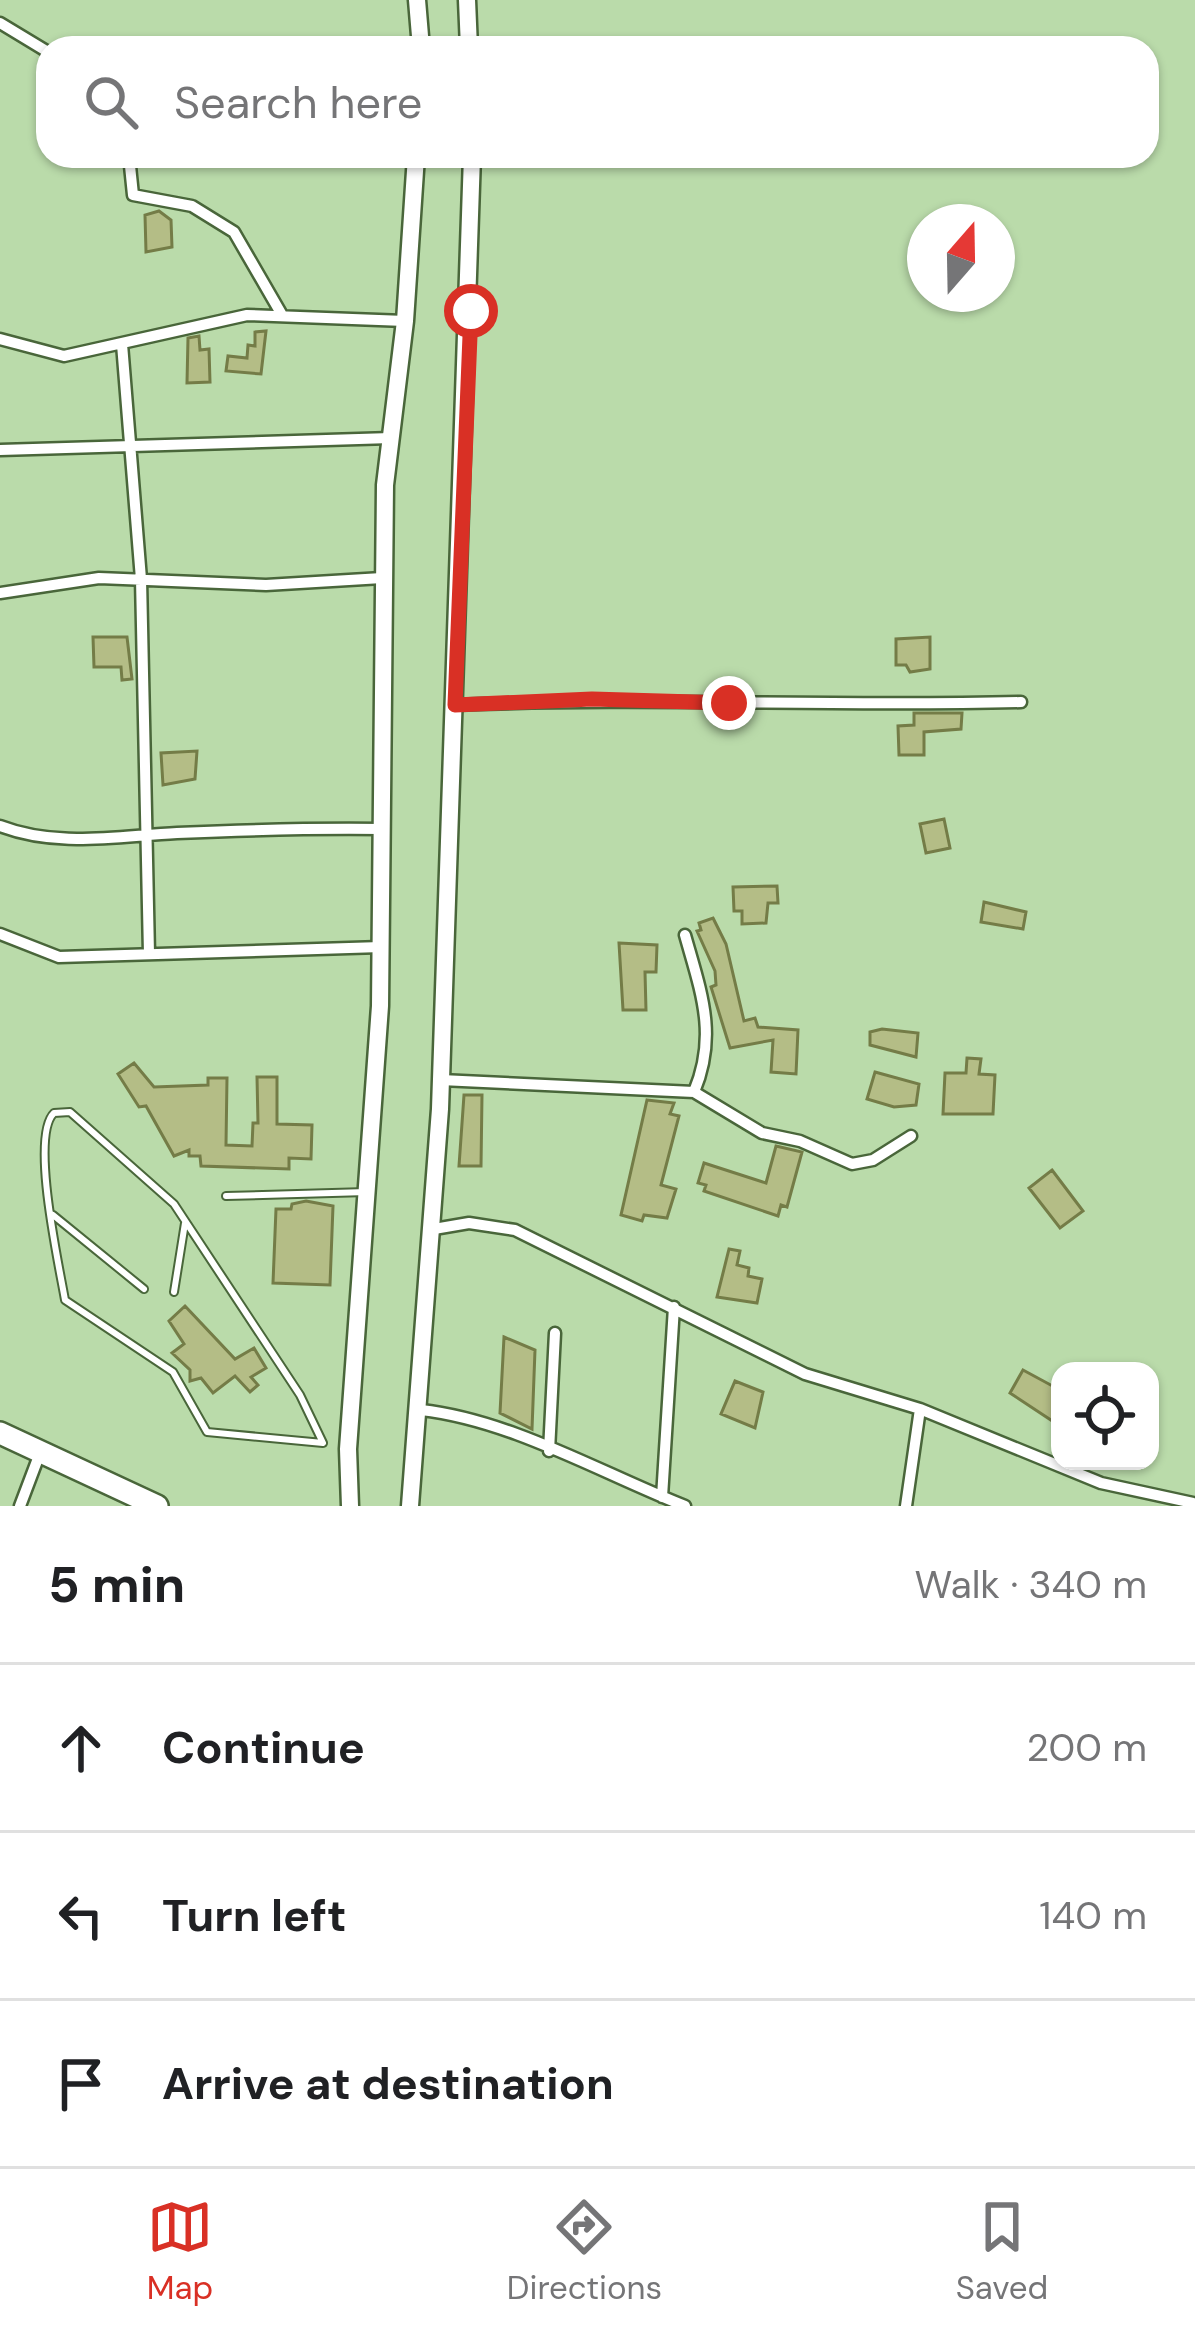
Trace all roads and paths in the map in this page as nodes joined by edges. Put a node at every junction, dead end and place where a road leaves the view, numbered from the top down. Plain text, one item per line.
1 (417, 0) edge
2 (467, 0) edge
3 (0, 23) edge
4 (420, 36) edge
5 (469, 36) edge
6 (36, 45) edge
7 (130, 168) edge
8 (415, 168) edge
9 (472, 168) edge
10 (282, 315) junction
11 (405, 321) junction
12 (0, 339) edge
13 (122, 344) junction
14 (391, 438) junction
15 (133, 446) junction
16 (0, 450) edge
17 (382, 578) junction
18 (141, 579) junction
19 (0, 593) edge
20 (1021, 702) dead end
21 (455, 705) junction
22 (0, 826) edge
23 (383, 829) junction
24 (151, 835) junction
25 (0, 934) edge
26 (685, 935) dead end
27 (381, 947) junction
28 (149, 954) junction
29 (441, 1080) junction
30 (694, 1092) junction
31 (911, 1136) dead end
32 (370, 1192) junction
33 (226, 1196) dead end
34 (50, 1212) junction
35 (185, 1220) junction
36 (434, 1229) junction
37 (144, 1289) dead end
38 (174, 1292) dead end
39 (674, 1307) junction
40 (555, 1333) dead end
41 (920, 1409) junction
42 (421, 1410) junction
43 (0, 1433) edge
44 (323, 1443) junction
45 (348, 1449) junction
46 (550, 1450) junction
47 (40, 1452) junction
48 (662, 1496) junction
49 (1193, 1503) edge
50 (20, 1506) edge
51 (157, 1506) edge
52 (350, 1506) edge
53 (410, 1506) edge
54 (686, 1506) edge
55 (906, 1506) edge

1 - 4 street
2 - 5 street
3 - 6 street
7 - 10 street
8 - 11 street
9 - 21 street
10 - 11 street
10 - 13 street
11 - 14 street
12 - 13 street
13 - 15 street
14 - 15 street
14 - 17 street
15 - 16 street
15 - 18 street
17 - 18 street
17 - 23 street
18 - 19 street
18 - 24 street
20 - 21 street
21 - 29 street
22 - 24 street
23 - 24 street
23 - 27 street
24 - 28 street
25 - 28 street
26 - 30 street
27 - 28 street
27 - 32 street
29 - 30 street
29 - 36 street
30 - 31 street
32 - 33 lane
32 - 45 street
34 - 35 lane
34 - 37 lane
34 - 44 lane
35 - 38 lane
35 - 44 lane
36 - 39 street
36 - 42 street
39 - 41 street
39 - 48 street
40 - 46 street
41 - 49 street
41 - 55 street
42 - 46 street
42 - 53 street
43 - 47 highway
44 - 45 lane
45 - 52 street
46 - 48 street
47 - 50 street
47 - 51 highway
48 - 54 street

